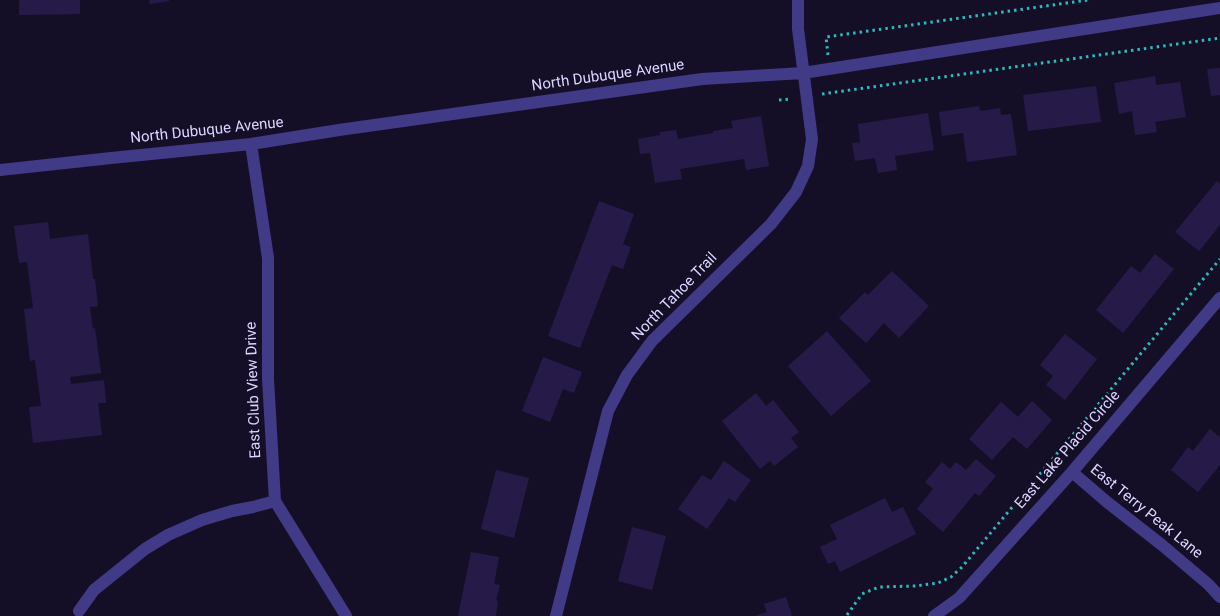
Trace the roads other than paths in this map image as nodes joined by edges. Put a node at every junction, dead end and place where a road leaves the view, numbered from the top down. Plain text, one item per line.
1 (798, 0) edge
2 (1220, 8) edge
3 (803, 73) junction
4 (251, 144) junction
5 (0, 170) edge
6 (1220, 298) edge
7 (1072, 472) junction
8 (275, 501) junction
9 (1220, 597) edge
10 (79, 611) dead end
11 (346, 616) edge
12 (556, 616) edge
13 (934, 616) edge

1 - 3 street, North Tahoe Trail
2 - 3 street, North Dubuque Avenue
3 - 4 street, North Dubuque Avenue
3 - 12 street, North Tahoe Trail
4 - 5 street, North Dubuque Avenue
4 - 8 street, East Club View Drive
6 - 7 street, East Lake Placid Circle
7 - 9 street, East Terry Peak Lane
7 - 13 street, East Lake Placid Circle
8 - 10 street
8 - 11 street, East Club View Drive

